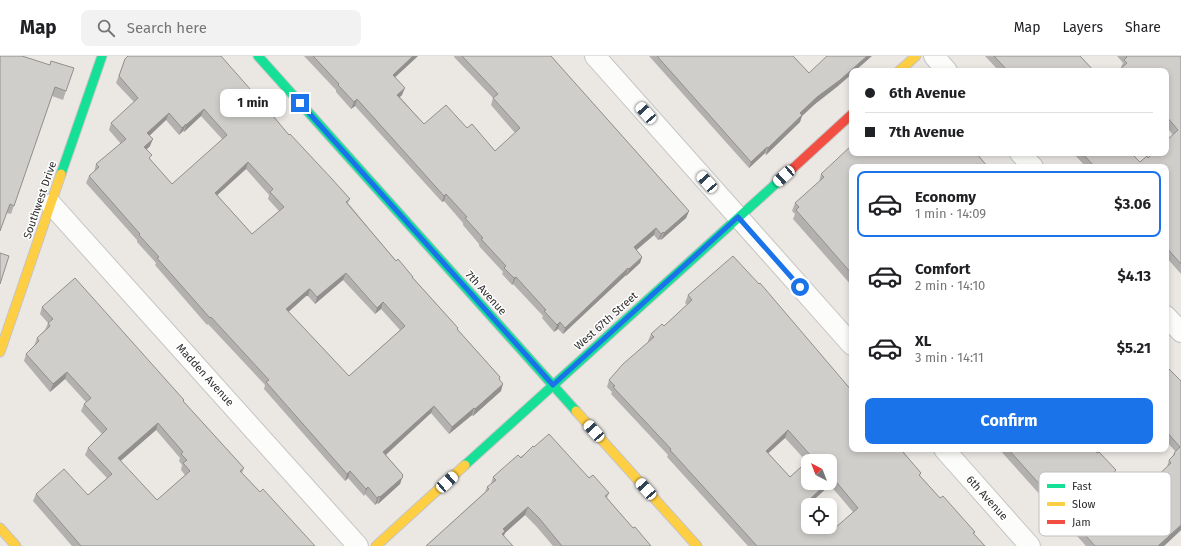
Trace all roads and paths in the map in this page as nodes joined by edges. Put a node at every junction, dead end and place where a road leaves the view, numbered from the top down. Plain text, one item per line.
1 (102, 56) edge
2 (258, 56) edge
3 (595, 56) edge
4 (916, 56) edge
5 (934, 56) edge
6 (903, 68) edge
7 (944, 68) edge
8 (849, 117) edge
9 (1023, 156) edge
10 (1030, 164) edge
11 (51, 204) junction
12 (738, 217) junction
13 (1169, 319) edge
14 (1181, 332) edge
15 (849, 342) edge
16 (0, 352) edge
17 (553, 385) junction
18 (947, 452) edge
19 (0, 528) edge
20 (16, 546) edge
21 (358, 546) edge
22 (376, 546) edge
23 (697, 546) edge
24 (1030, 546) edge

1 - 11 street, Southwest Drive
2 - 17 street, 7th Avenue
3 - 12 street
4 - 6 street
5 - 7 street
8 - 12 street, West 67th Street
9 - 10 street
11 - 16 street, Southwest Drive
11 - 21 street, Madden Avenue
12 - 15 street
12 - 17 street, West 67th Street
13 - 14 street
17 - 22 street, West 67th Street
17 - 23 street, 7th Avenue
18 - 24 street, 6th Avenue
19 - 20 street

